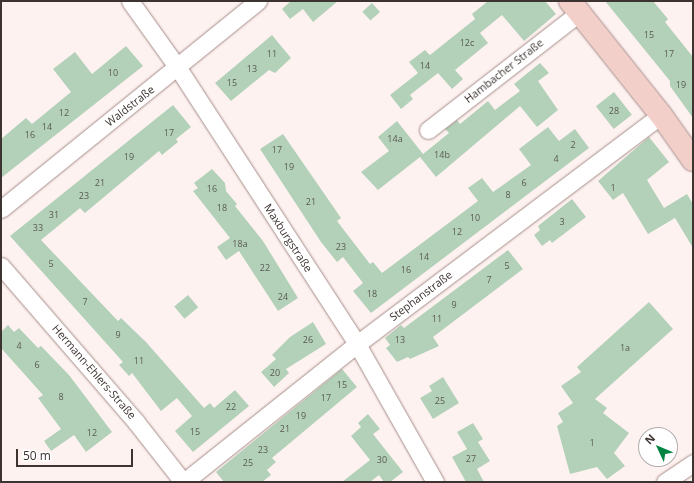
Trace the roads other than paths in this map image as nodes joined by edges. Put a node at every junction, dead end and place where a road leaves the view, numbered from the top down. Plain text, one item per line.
1 (130, 1) edge
2 (258, 1) edge
3 (575, 7) edge
4 (178, 68) junction
5 (661, 115) junction
6 (428, 130) dead end
7 (693, 160) edge
8 (1, 209) edge
9 (1, 266) edge
10 (357, 344) junction
11 (693, 463) edge
12 (184, 482) edge
13 (435, 482) edge
14 (665, 482) edge

1 - 4 street, Maxburgstraße
2 - 4 street, Waldstraße
3 - 5 street, Hambacher Straße
3 - 6 street, Hambacher Straße
4 - 8 street, Waldstraße
4 - 10 street, Maxburgstraße
5 - 7 street, Hambacher Straße
5 - 10 street, Stephanstraße
9 - 12 street, Hermann-Ehlers-Straße
10 - 12 street, Stephanstraße
10 - 13 street, Maxburgstraße
11 - 14 street

